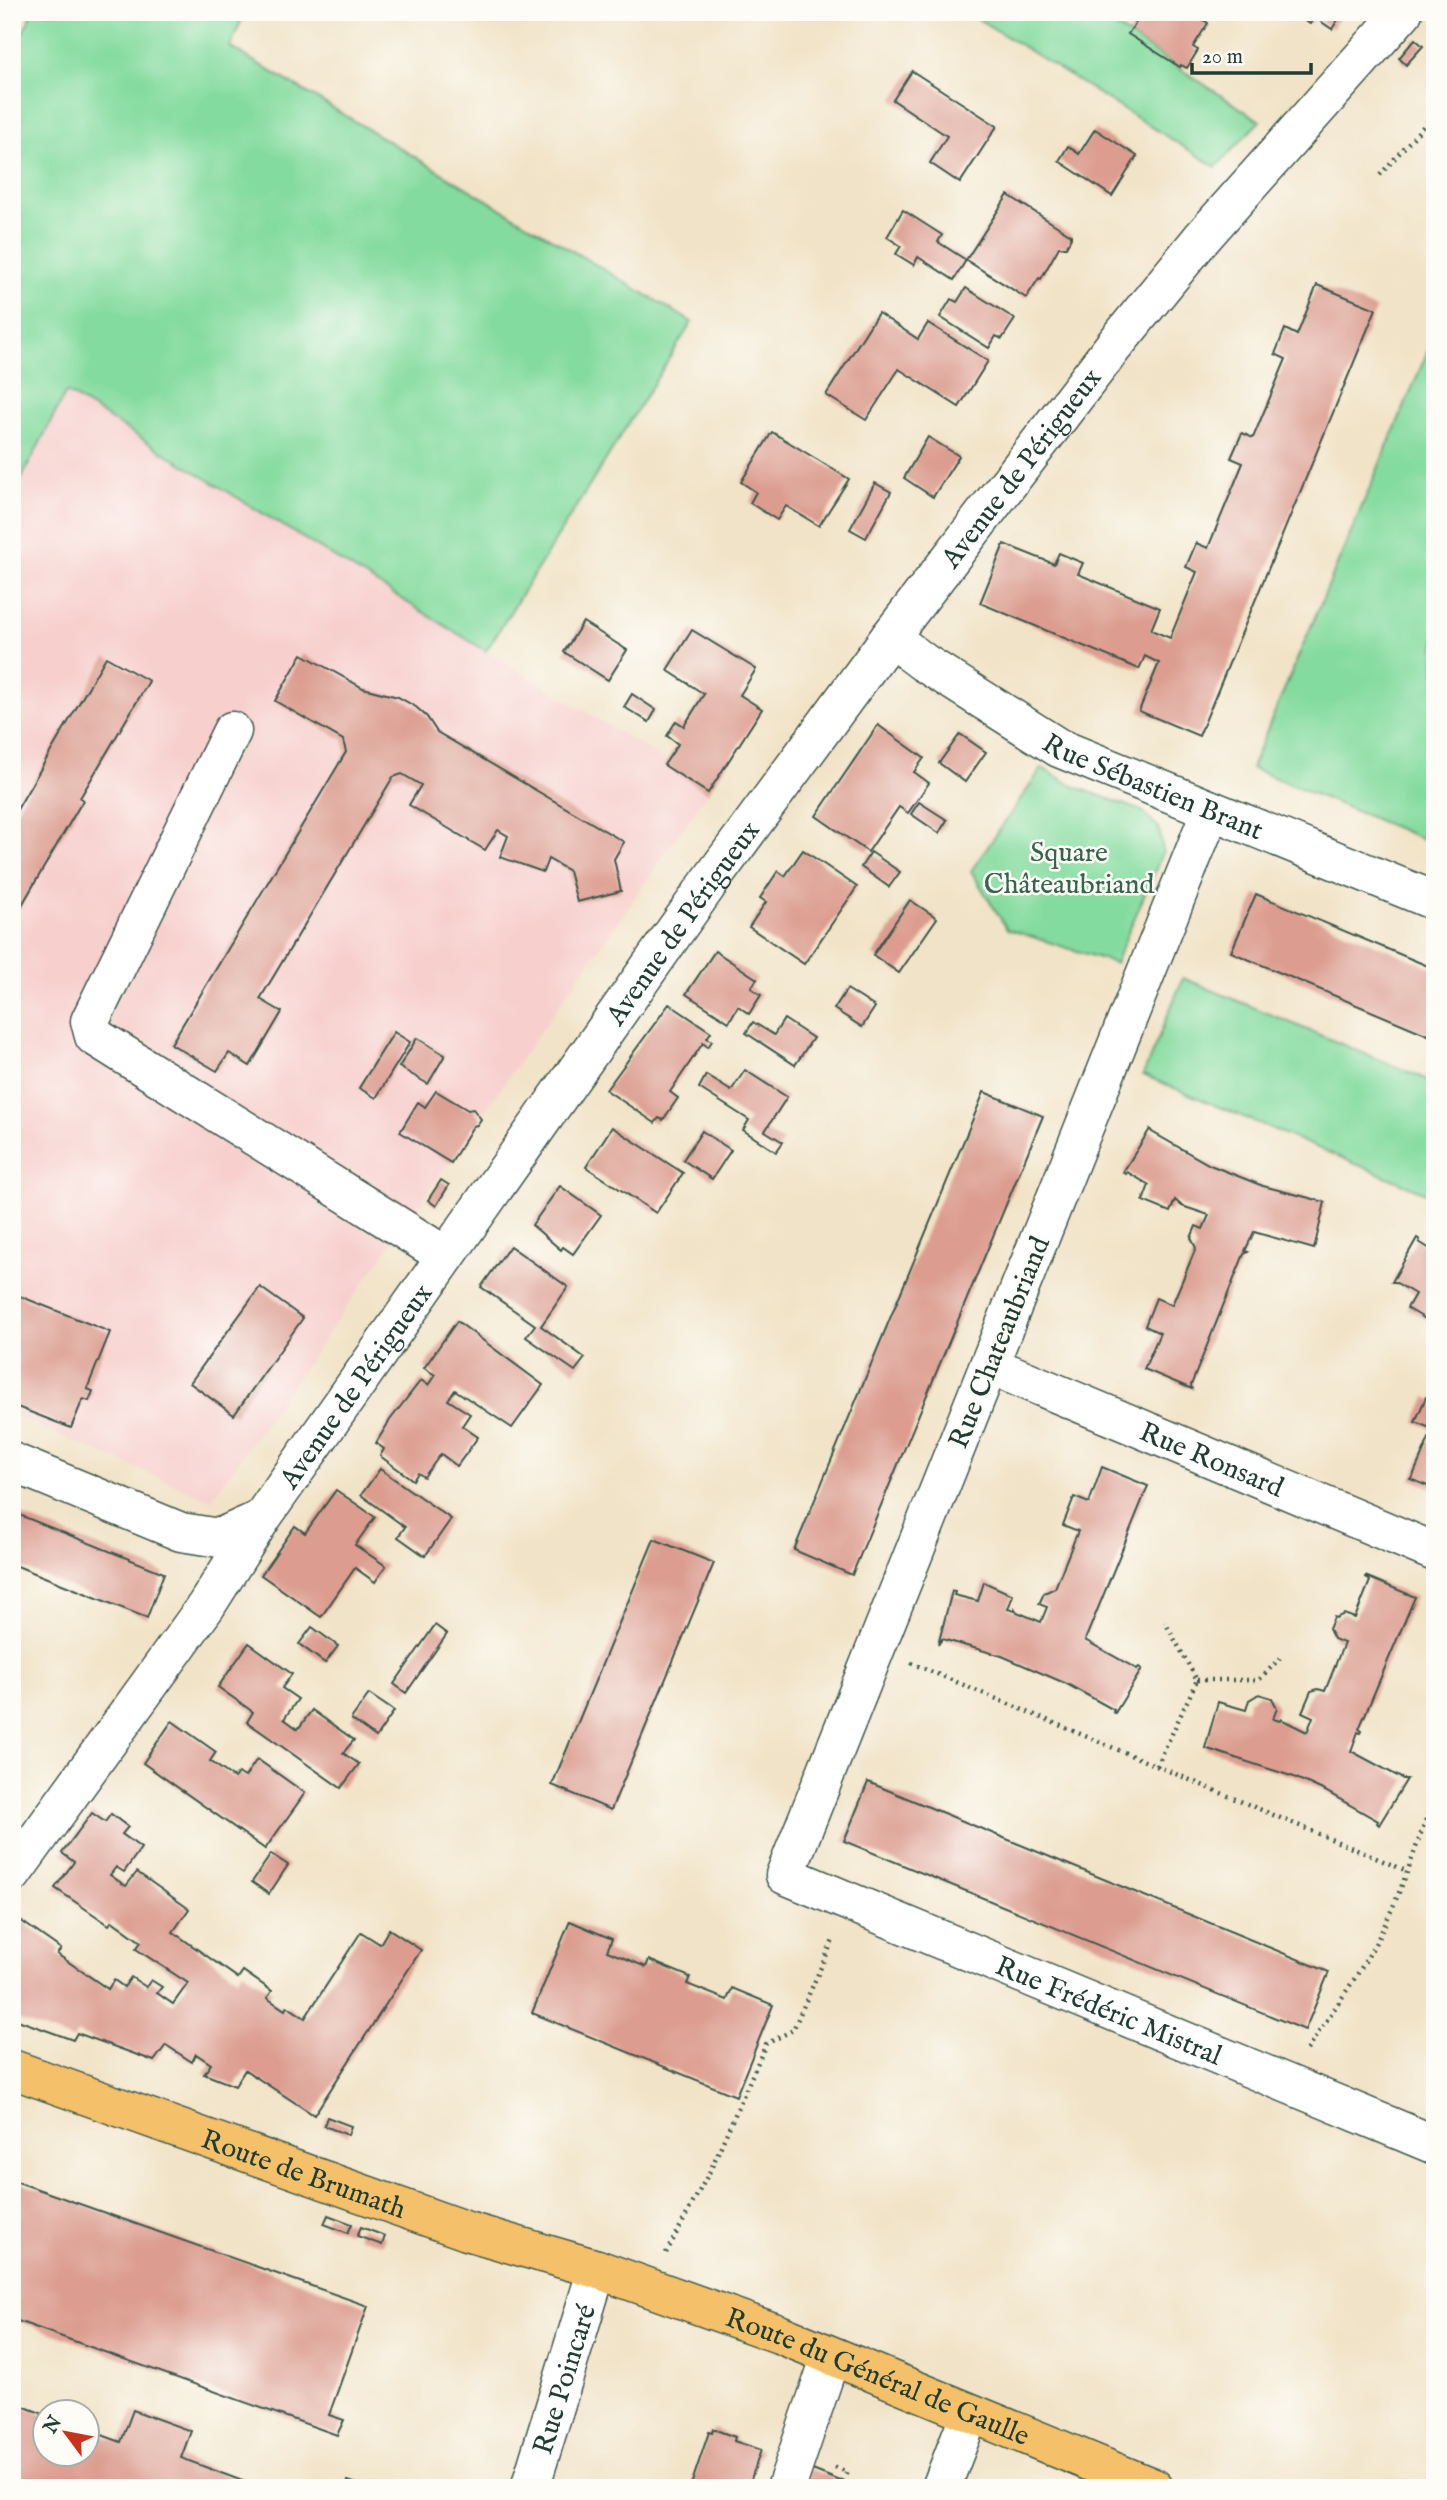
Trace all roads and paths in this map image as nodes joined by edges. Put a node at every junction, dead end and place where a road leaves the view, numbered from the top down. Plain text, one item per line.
1 (1403, 12) edge
2 (1435, 113) edge
3 (1380, 175) dead end
4 (890, 638) junction
5 (232, 731) dead end
6 (1211, 810) junction
7 (1435, 901) edge
8 (446, 1256) junction
9 (989, 1365) junction
10 (12, 1462) edge
11 (261, 1519) junction
12 (1435, 1552) edge
13 (1165, 1622) dead end
14 (875, 1647) junction
15 (1280, 1658) dead end
16 (1198, 1679) junction
17 (1157, 1766) junction
18 (1435, 1792) edge
19 (1407, 1871) junction
20 (12, 1874) edge
21 (785, 1875) joint
22 (850, 1902) junction
23 (12, 2069) edge
24 (1291, 2086) junction
25 (1435, 2145) edge
26 (597, 2269) junction
27 (648, 2287) junction
28 (831, 2356) junction
29 (970, 2413) junction
30 (530, 2488) edge
31 (786, 2488) edge
32 (941, 2488) edge
33 (1154, 2488) edge

1 - 4 street, Avenue de Périgueux
2 - 3 path
4 - 6 street, Rue Sébastien Brant
4 - 8 street, Avenue de Périgueux
5 - 8 street
6 - 7 street, Rue Sébastien Brant
6 - 9 street, Rue Chateaubriand
8 - 11 street, Avenue de Périgueux
9 - 12 street, Rue Ronsard
9 - 14 street, Rue Chateaubriand
10 - 11 street
11 - 20 street, Avenue de Périgueux
13 - 16 path
14 - 17 path
14 - 21 street, Rue Chateaubriand
15 - 16 path
16 - 17 path
17 - 19 path
18 - 19 path
19 - 24 path
21 - 22 street, Rue Frédéric Mistral
22 - 24 street, Rue Frédéric Mistral
22 - 27 path
23 - 26 main road, Route de Brumath
24 - 25 street, Rue Frédéric Mistral
26 - 27 main road, Route du Général de Gaulle
26 - 30 street, Rue Poincaré
27 - 28 main road, Route du Général de Gaulle
28 - 29 main road, Route du Général de Gaulle
28 - 31 street
29 - 32 street
29 - 33 main road, Route du Général de Gaulle

